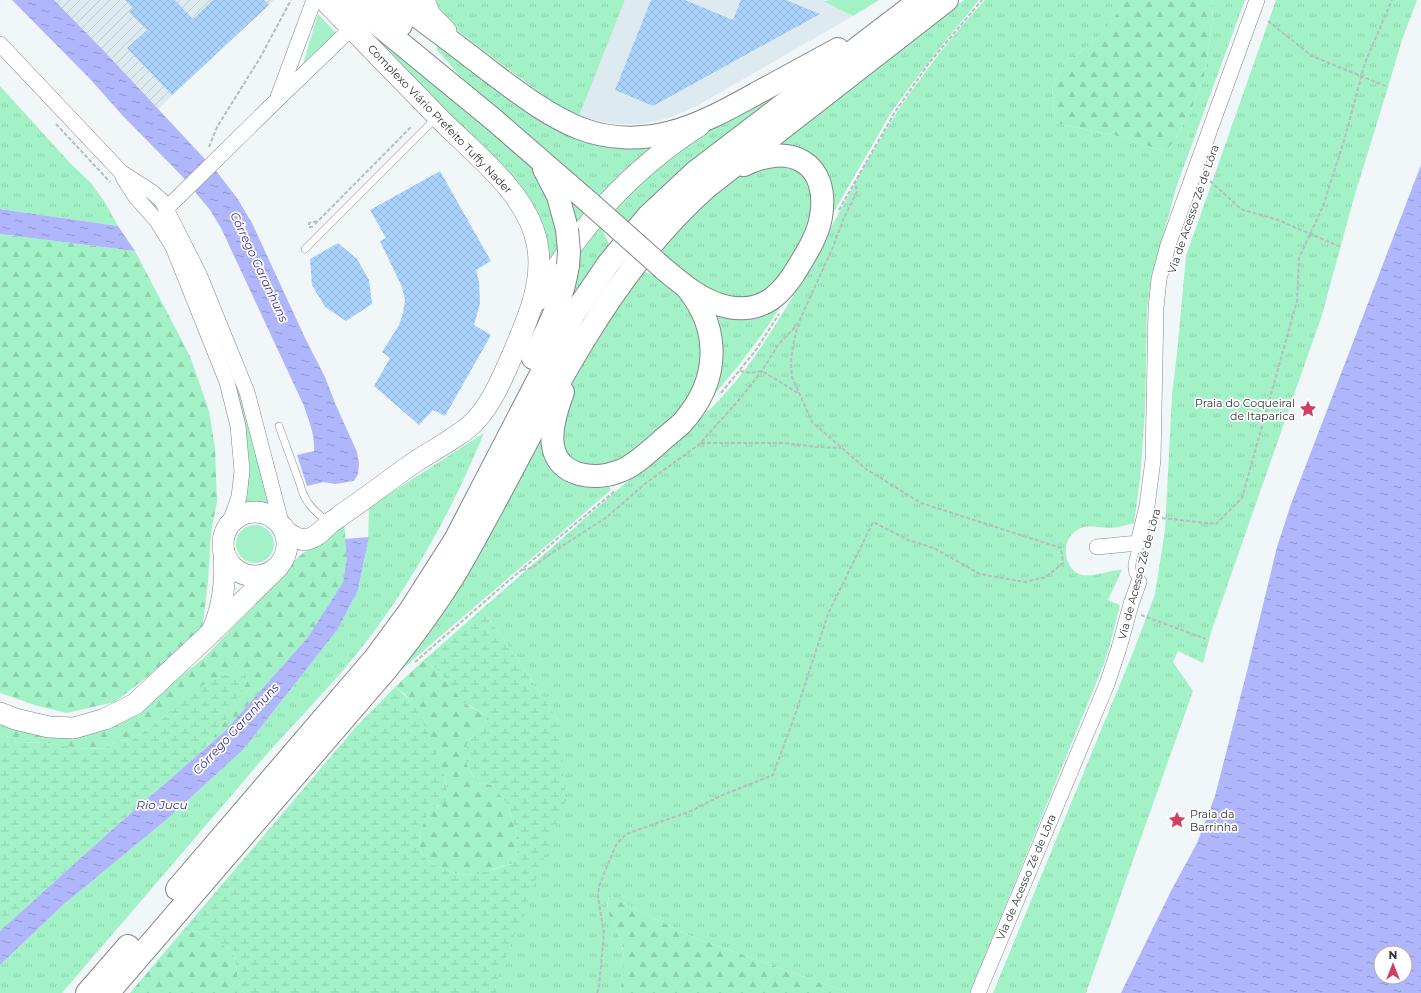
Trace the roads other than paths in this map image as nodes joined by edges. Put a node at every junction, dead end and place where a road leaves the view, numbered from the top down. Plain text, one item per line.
1 (314, 0) edge
2 (324, 0) edge
3 (348, 0) edge
4 (395, 0) edge
5 (424, 0) edge
6 (920, 0) edge
7 (947, 0) edge
8 (1257, 0) edge
9 (365, 14) edge
10 (901, 14) junction
11 (0, 44) edge
12 (509, 85) junction
13 (277, 100) junction
14 (714, 116) junction
15 (437, 117) junction
16 (528, 149) junction
17 (116, 177) junction
18 (706, 187) junction
19 (166, 209) junction
20 (305, 249) dead end
21 (687, 288) junction
22 (527, 322) junction
23 (591, 330) junction
24 (279, 426) dead end
25 (330, 524) junction
26 (229, 525) junction
27 (282, 526) junction
28 (1138, 543) junction
29 (1097, 547) dead end
30 (224, 550) junction
31 (278, 567) junction
32 (1139, 582) joint
33 (211, 633) junction
34 (355, 680) junction
35 (0, 713) edge
36 (87, 993) edge
37 (108, 993) edge
38 (978, 993) edge

1 - 13 street
2 - 9 main road, Complexo Viário Prefeito Tuffy Nader
3 - 9 main road, Complexo Viário Prefeito Tuffy Nader
4 - 12 main road
5 - 12 main road
6 - 10 main road
7 - 18 main road
8 - 28 street, Via de Acesso Zé de Lôra
9 - 13 street
9 - 15 main road, Complexo Viário Prefeito Tuffy Nader
9 - 16 main road, Complexo Viário Prefeito Tuffy Nader
10 - 14 main road
10 - 34 main road
11 - 17 street
12 - 14 main road
13 - 19 street
14 - 22 main road
15 - 20 lane
15 - 22 main road, Complexo Viário Prefeito Tuffy Nader
16 - 21 main road, Complexo Viário Prefeito Tuffy Nader, bridge
16 - 34 main road, bridge
17 - 19 street
17 - 26 street
18 - 21 main road
18 - 23 main road
19 - 27 street
21 - 23 main road
22 - 25 main road, Complexo Viário Prefeito Tuffy Nader
23 - 37 main road
24 - 25 lane
25 - 27 main road, Complexo Viário Prefeito Tuffy Nader
26 - 27 main road
26 - 30 main road
27 - 31 main road
28 - 29 street
28 - 32 lane
30 - 31 main road
30 - 33 main road
31 - 33 main road
32 - 38 street, Via de Acesso Zé de Lôra
33 - 35 main road
34 - 36 main road

